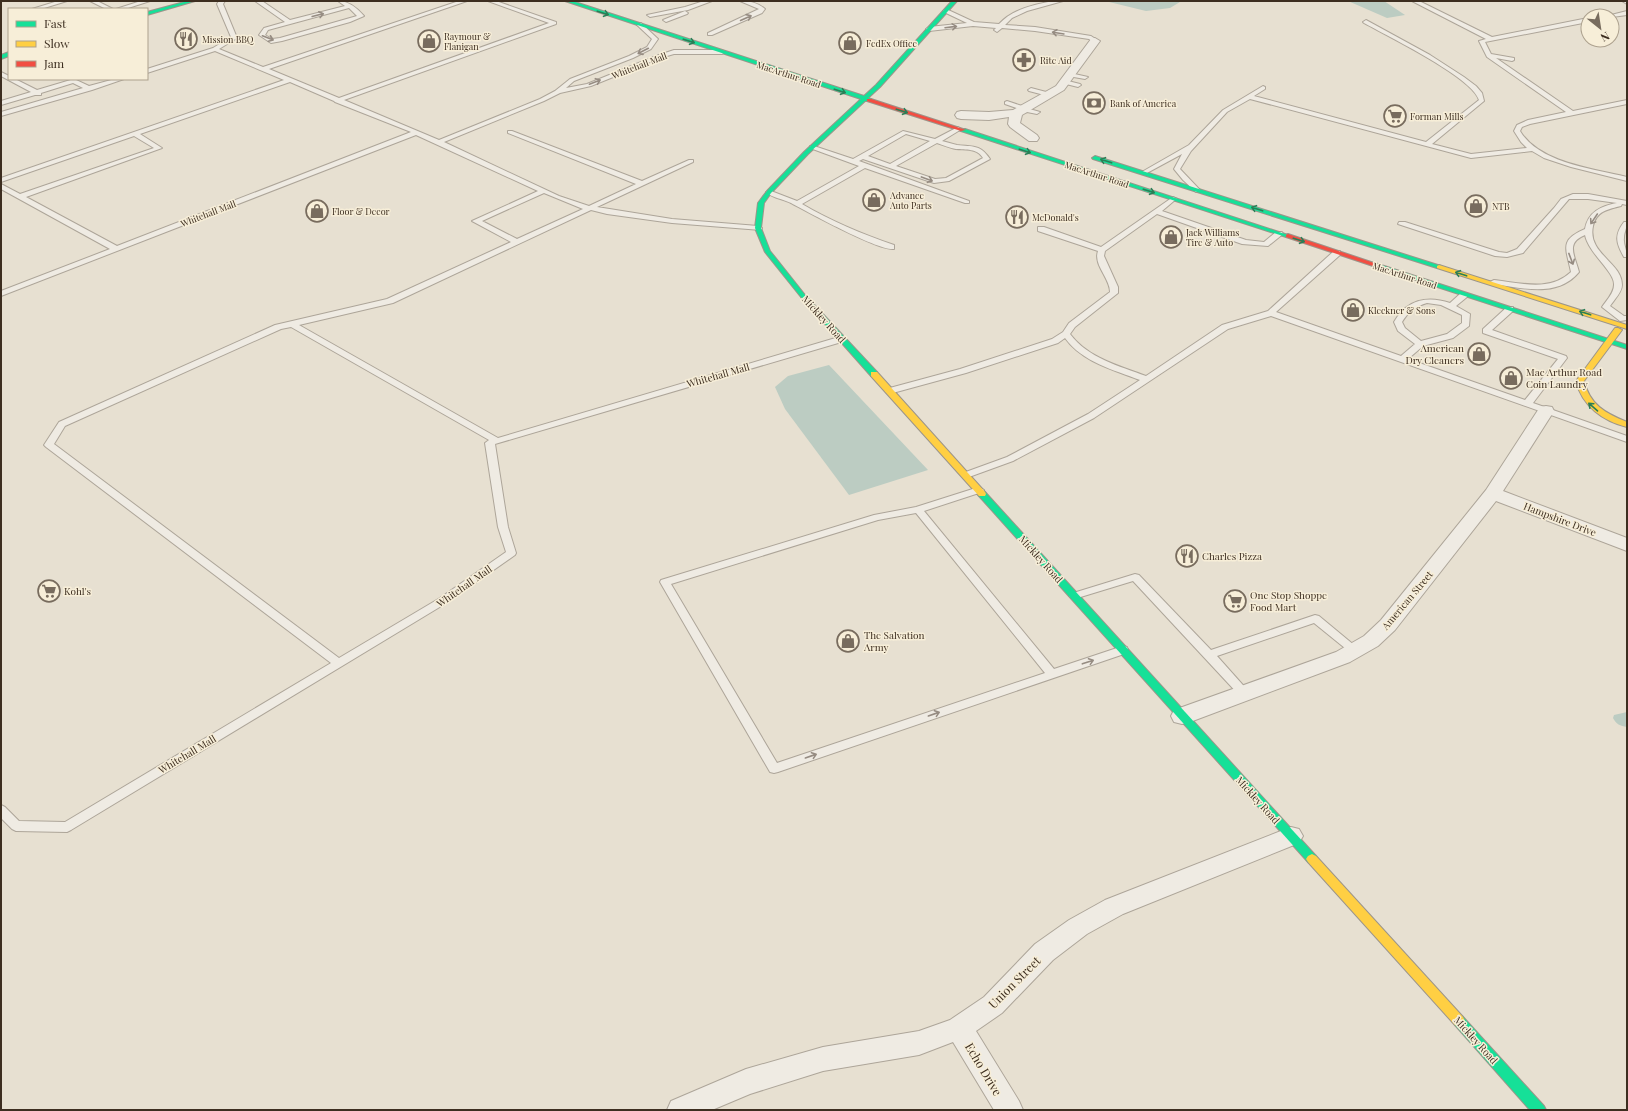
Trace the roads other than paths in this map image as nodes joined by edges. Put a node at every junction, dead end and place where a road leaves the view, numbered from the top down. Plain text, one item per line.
1 (64, 1) edge
2 (93, 1) edge
3 (147, 1) edge
4 (193, 1) edge
5 (222, 1) edge
6 (258, 1) edge
7 (341, 1) edge
8 (464, 1) edge
9 (491, 1) edge
10 (567, 1) edge
11 (709, 1) edge
12 (743, 1) edge
13 (955, 1) edge
14 (1060, 1) edge
15 (1414, 1) edge
16 (350, 6) junction
17 (39, 8) edge
18 (108, 8) edge
19 (122, 8) edge
20 (686, 9) junction
21 (946, 11) junction
22 (148, 14) edge
23 (647, 14) joint
24 (666, 20) junction
25 (289, 22) junction
26 (1366, 22) dead end
27 (1580, 22) edge
28 (639, 24) junction
29 (681, 24) dead end
30 (973, 24) junction
31 (929, 29) junction
32 (998, 29) junction
33 (706, 33) joint
34 (724, 38) dead end
35 (1491, 39) junction
36 (1095, 41) joint
37 (216, 49) junction
38 (723, 52) junction
39 (1489, 56) junction
40 (1512, 59) dead end
41 (263, 69) junction
42 (148, 70) edge
43 (12, 80) edge
44 (118, 80) edge
45 (290, 80) junction
46 (1066, 80) junction
47 (1263, 88) dead end
48 (90, 89) junction
49 (1031, 90) dead end
50 (36, 92) junction
51 (557, 92) junction
52 (1048, 94) junction
53 (1250, 97) junction
54 (864, 99) junction
55 (48, 101) junction
56 (337, 101) junction
57 (1627, 102) edge
58 (1, 103) edge
59 (1007, 103) dead end
60 (1020, 110) junction
61 (1037, 112) dead end
62 (958, 113) joint
63 (1, 114) edge
64 (1573, 114) junction
65 (958, 129) junction
66 (510, 132) dead end
67 (415, 133) junction
68 (135, 134) junction
69 (1036, 139) joint
70 (935, 141) junction
71 (439, 142) junction
72 (1194, 145) junction
73 (1426, 145) junction
74 (812, 147) junction
75 (1534, 149) junction
76 (1084, 154) dead end
77 (861, 156) junction
78 (690, 161) dead end
79 (853, 162) junction
80 (864, 166) junction
81 (890, 166) junction
82 (1143, 173) junction
83 (1627, 179) edge
84 (1, 180) edge
85 (642, 184) junction
86 (1, 186) edge
87 (543, 191) junction
88 (1198, 191) junction
89 (769, 192) junction
90 (21, 196) junction
91 (1173, 199) junction
92 (967, 202) dead end
93 (1627, 203) edge
94 (797, 204) junction
95 (593, 207) junction
96 (1156, 211) junction
97 (1402, 224) dead end
98 (1627, 224) edge
99 (758, 228) junction
100 (1041, 229) dead end
101 (1588, 231) junction
102 (1280, 234) junction
103 (516, 242) junction
104 (891, 247) dead end
105 (116, 249) junction
106 (1102, 250) junction
107 (1337, 253) junction
108 (1627, 255) edge
109 (1479, 280) junction
110 (1, 294) edge
111 (1464, 295) junction
112 (1451, 306) junction
113 (1510, 309) junction
114 (1271, 313) junction
115 (1625, 322) edge
116 (292, 324) junction
117 (1066, 334) junction
118 (842, 339) junction
119 (1610, 342) junction
120 (1420, 344) junction
121 (1627, 348) edge
122 (1402, 360) junction
123 (1146, 380) junction
124 (889, 391) junction
125 (1527, 404) junction
126 (1546, 411) junction
127 (1627, 425) edge
128 (1627, 439) edge
129 (497, 441) junction
130 (966, 475) junction
131 (979, 490) junction
132 (1493, 493) junction
133 (918, 510) junction
134 (1627, 545) edge
135 (1074, 596) junction
136 (1123, 650) junction
137 (1354, 650) junction
138 (1209, 655) junction
139 (338, 663) junction
140 (1052, 674) junction
141 (1244, 694) junction
142 (1182, 716) junction
143 (1, 810) edge
144 (1291, 836) junction
145 (959, 1028) junction
146 (680, 1110) edge
147 (1008, 1110) edge
148 (1540, 1110) edge

1 - 17 lane
2 - 18 lane
3 - 19 lane
4 - 22 main road
5 - 37 lane
6 - 25 lane
7 - 16 lane
8 - 41 lane
9 - 56 lane
10 -> 28 main road, MacArthur Road
11 - 20 lane
33 -> 12 lane
13 - 21 main road, Mickley Road
14 - 32 lane
15 - 35 lane
25 -> 16 lane
25 -> 16 lane
20 - 23 lane
20 - 24 lane
21 - 30 lane
21 - 31 main road, Mickley Road
23 - 24 main road
24 - 29 main road
26 - 73 lane
27 - 35 lane
28 -> 38 main road, MacArthur Road
28 -> 51 lane, Whitehall Mall
31 -> 30 lane
30 - 32 lane
31 - 54 main road, Mickley Road
36 -> 32 lane
33 - 34 main road
35 - 39 lane
36 - 46 street
37 - 41 lane
37 - 42 lane
51 -> 38 lane, Whitehall Mall
38 -> 54 main road, MacArthur Road
39 - 40 lane
39 - 64 lane
41 - 45 lane
43 - 50 lane
44 - 48 lane
45 - 56 lane
45 - 68 lane
46 - 46 lane
46 - 52 street
47 - 53 lane
48 - 50 lane
48 - 55 lane
49 - 52 lane
50 - 55 lane
50 - 58 lane
51 - 71 lane, Whitehall Mall
52 - 60 street
53 - 72 lane
53 - 73 lane
54 -> 65 main road, MacArthur Road
54 - 74 main road, Mickley Road
55 - 63 lane
56 - 67 lane
57 - 64 lane
59 - 60 lane
60 - 61 lane
60 - 62 street
60 - 69 street
62 - 69 main road
64 - 75 lane
65 - 70 lane
65 -> 91 main road, MacArthur Road
66 - 85 lane
67 - 71 lane
67 - 105 lane, Whitehall Mall
68 - 84 lane
68 - 90 lane
70 - 77 lane
70 - 81 lane
81 -> 70 lane
71 - 87 lane
72 - 82 lane
72 - 88 lane
73 - 75 lane
74 - 79 lane
74 - 89 main road, Mickley Road
75 - 83 lane
82 -> 76 main road, MacArthur Road
77 - 79 lane
77 - 81 lane
78 - 85 lane
79 - 80 lane
80 - 92 lane
80 - 94 lane
82 - 88 main road, MacArthur Road
85 - 95 lane
86 - 90 lane
87 - 95 lane
87 - 103 lane
109 -> 88 main road, MacArthur Road
89 - 94 lane
89 - 99 main road, Mickley Road
90 - 105 lane
91 - 96 lane
91 - 102 main road, MacArthur Road
93 - 97 lane
93 -> 101 lane
94 - 104 lane
95 - 99 lane
95 - 103 lane
96 - 102 lane
96 - 106 lane
98 - 108 lane
99 - 118 main road, Mickley Road
100 - 106 lane
101 -> 109 lane
101 - 115 lane
102 -> 107 main road, MacArthur Road
103 - 116 lane
105 - 110 lane, Whitehall Mall
106 - 117 lane
107 - 111 main road, MacArthur Road
107 - 114 lane
115 -> 109 main road, MacArthur Road
111 - 112 lane
111 - 113 main road, MacArthur Road
112 - 120 lane
112 - 120 lane
113 - 119 main road, MacArthur Road
113 - 125 lane
114 - 122 lane
114 - 123 lane
115 - 119 main road
116 - 129 lane
116 - 139 lane
117 - 123 lane
117 - 124 lane
118 - 124 main road, Mickley Road
118 - 129 lane, Whitehall Mall
119 - 121 main road, MacArthur Road
127 -> 119 main road
120 - 122 lane
122 - 125 lane
123 - 130 lane
124 - 130 main road, Mickley Road
125 - 126 lane
126 - 128 lane
126 - 132 street, American Street
129 - 139 lane, Whitehall Mall
130 - 131 main road, Mickley Road
131 - 133 lane
131 - 135 main road, Mickley Road
132 - 134 street, Hampshire Drive
132 - 137 street, American Street
133 - 140 lane
133 -> 140 lane
135 - 136 main road, Mickley Road
135 - 138 lane
140 -> 136 lane
136 - 142 main road, Mickley Road
137 - 138 lane
137 - 141 street, American Street
138 - 141 lane
139 - 143 lane, Whitehall Mall
141 - 142 street, American Street
142 - 144 main road, Mickley Road
144 - 145 street, Union Street
144 - 148 main road, Mickley Road
145 - 146 street, Union Street
145 - 147 street, Echo Drive

